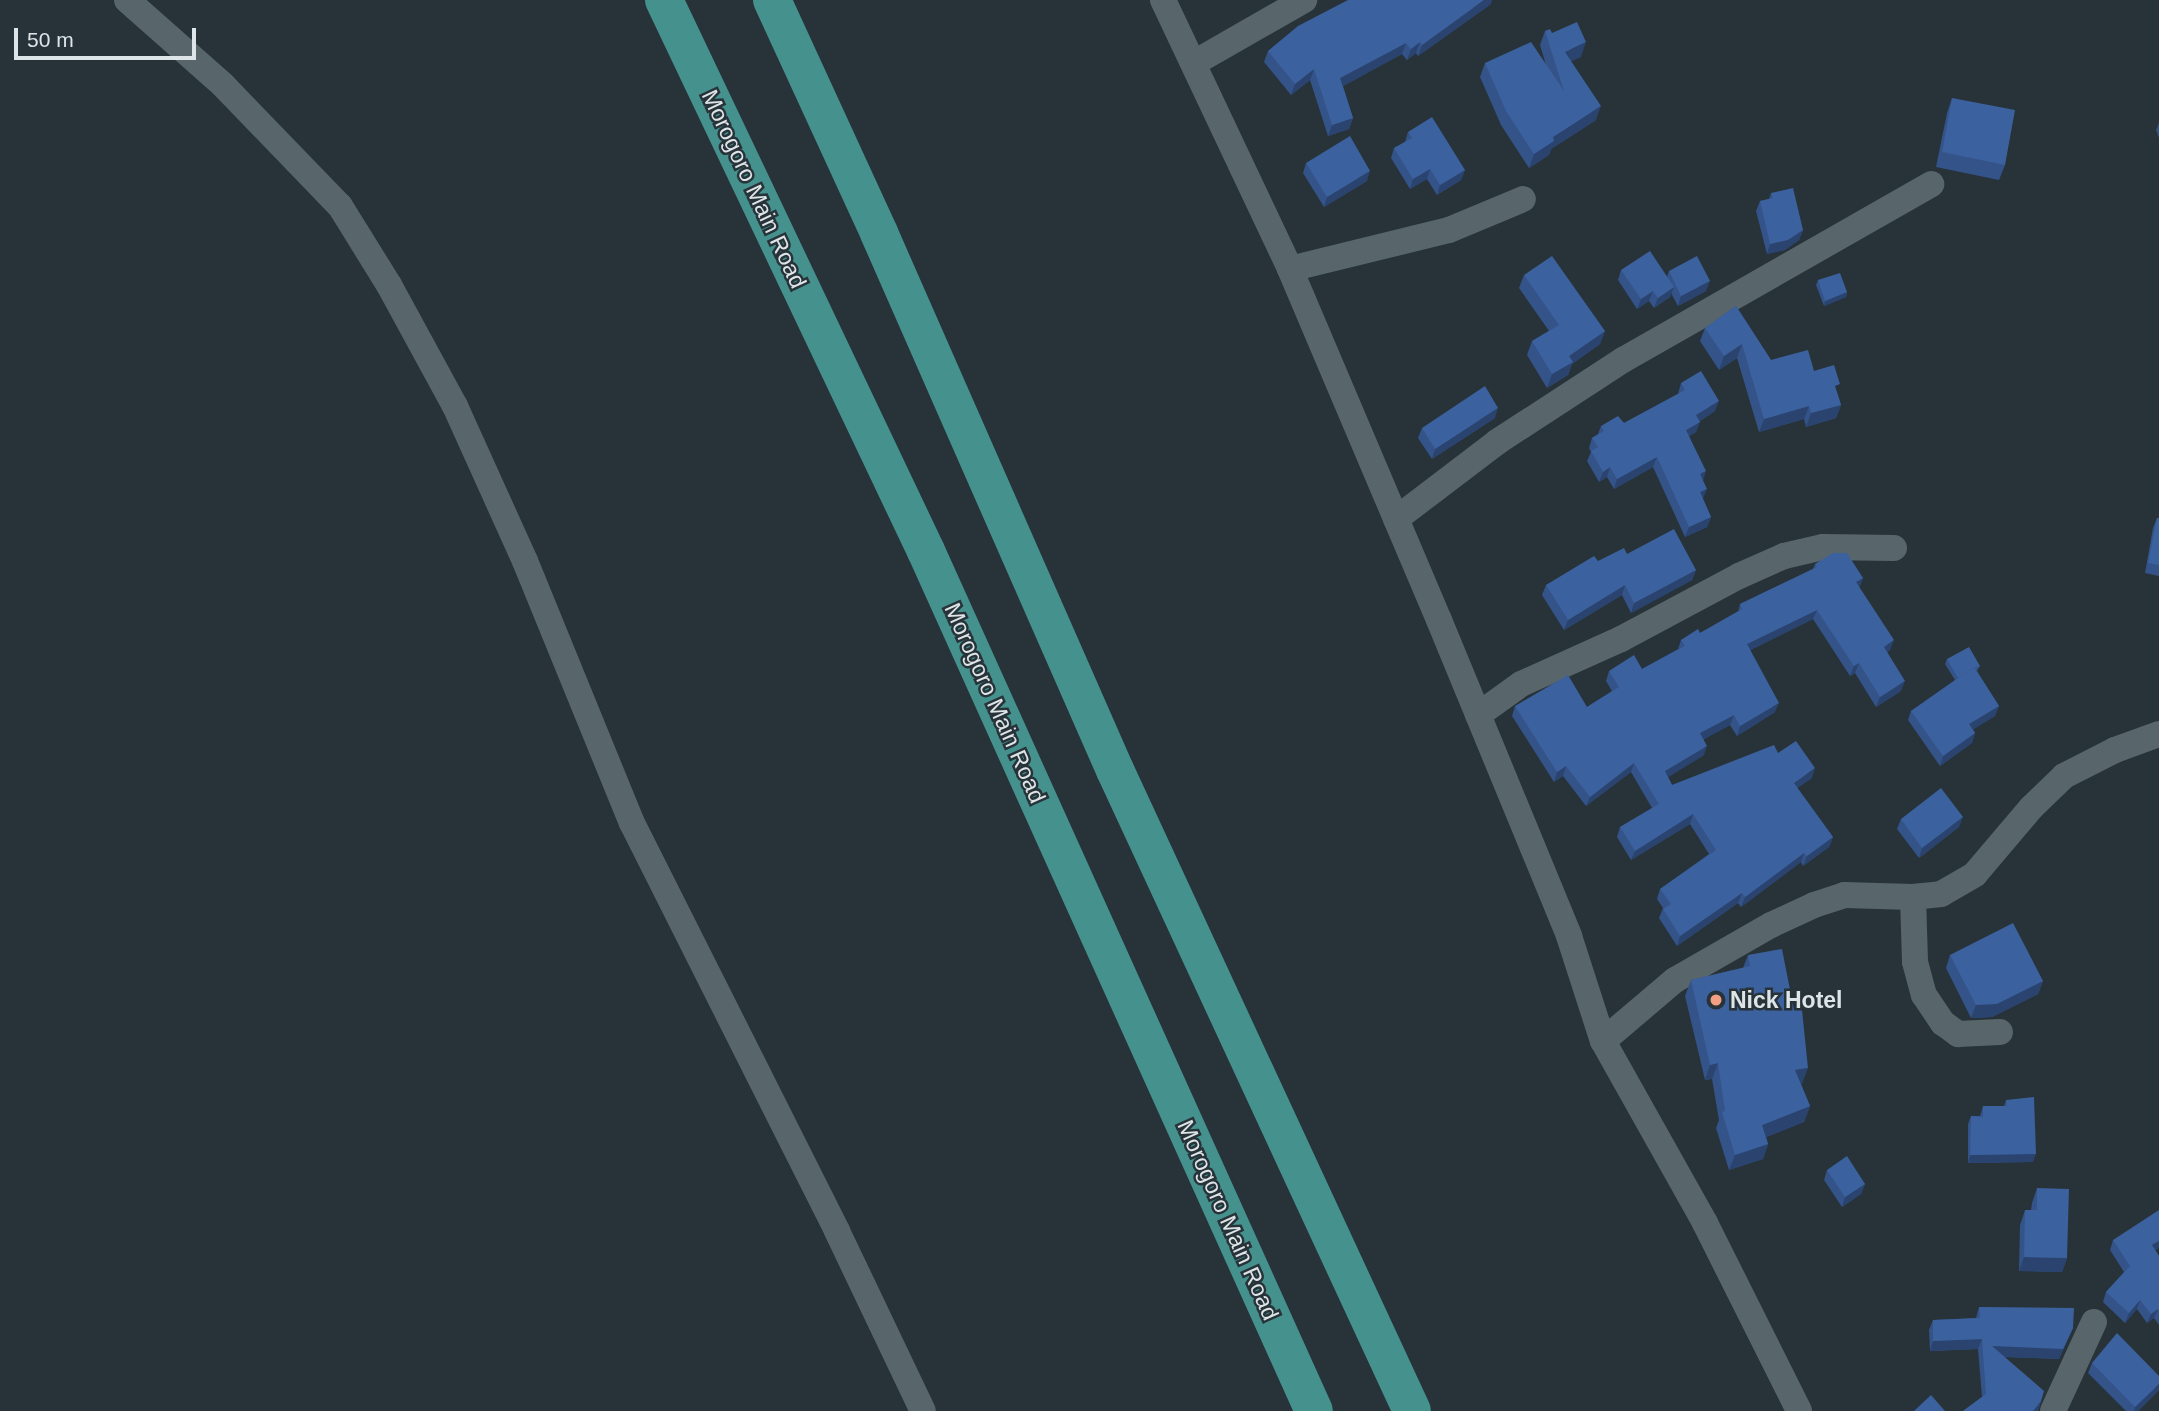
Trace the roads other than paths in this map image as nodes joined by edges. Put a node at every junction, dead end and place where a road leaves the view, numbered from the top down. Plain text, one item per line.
1 (127, 0) edge
2 (664, 0) edge
3 (772, 0) edge
4 (1163, 0) edge
5 (1304, 0) edge
6 (1194, 63) junction
7 (1931, 184) dead end
8 (1523, 199) dead end
9 (1290, 270) junction
10 (1396, 519) junction
11 (1894, 548) dead end
12 (1478, 716) junction
13 (2159, 734) edge
14 (1913, 897) junction
15 (2000, 1032) dead end
16 (1603, 1041) junction
17 (2094, 1322) dead end
18 (923, 1411) edge
19 (1314, 1411) edge
20 (1412, 1411) edge
21 (1799, 1411) edge
22 (2053, 1411) edge

1 - 18 street
2 - 19 highway, Morogoro Main Road
3 - 20 highway
4 - 6 street
5 - 6 street
6 - 9 street
7 - 10 street
8 - 9 street
9 - 10 street
10 - 12 street
11 - 12 street
12 - 16 street
13 - 14 street
14 - 15 street
14 - 16 street
16 - 21 street
17 - 22 street

